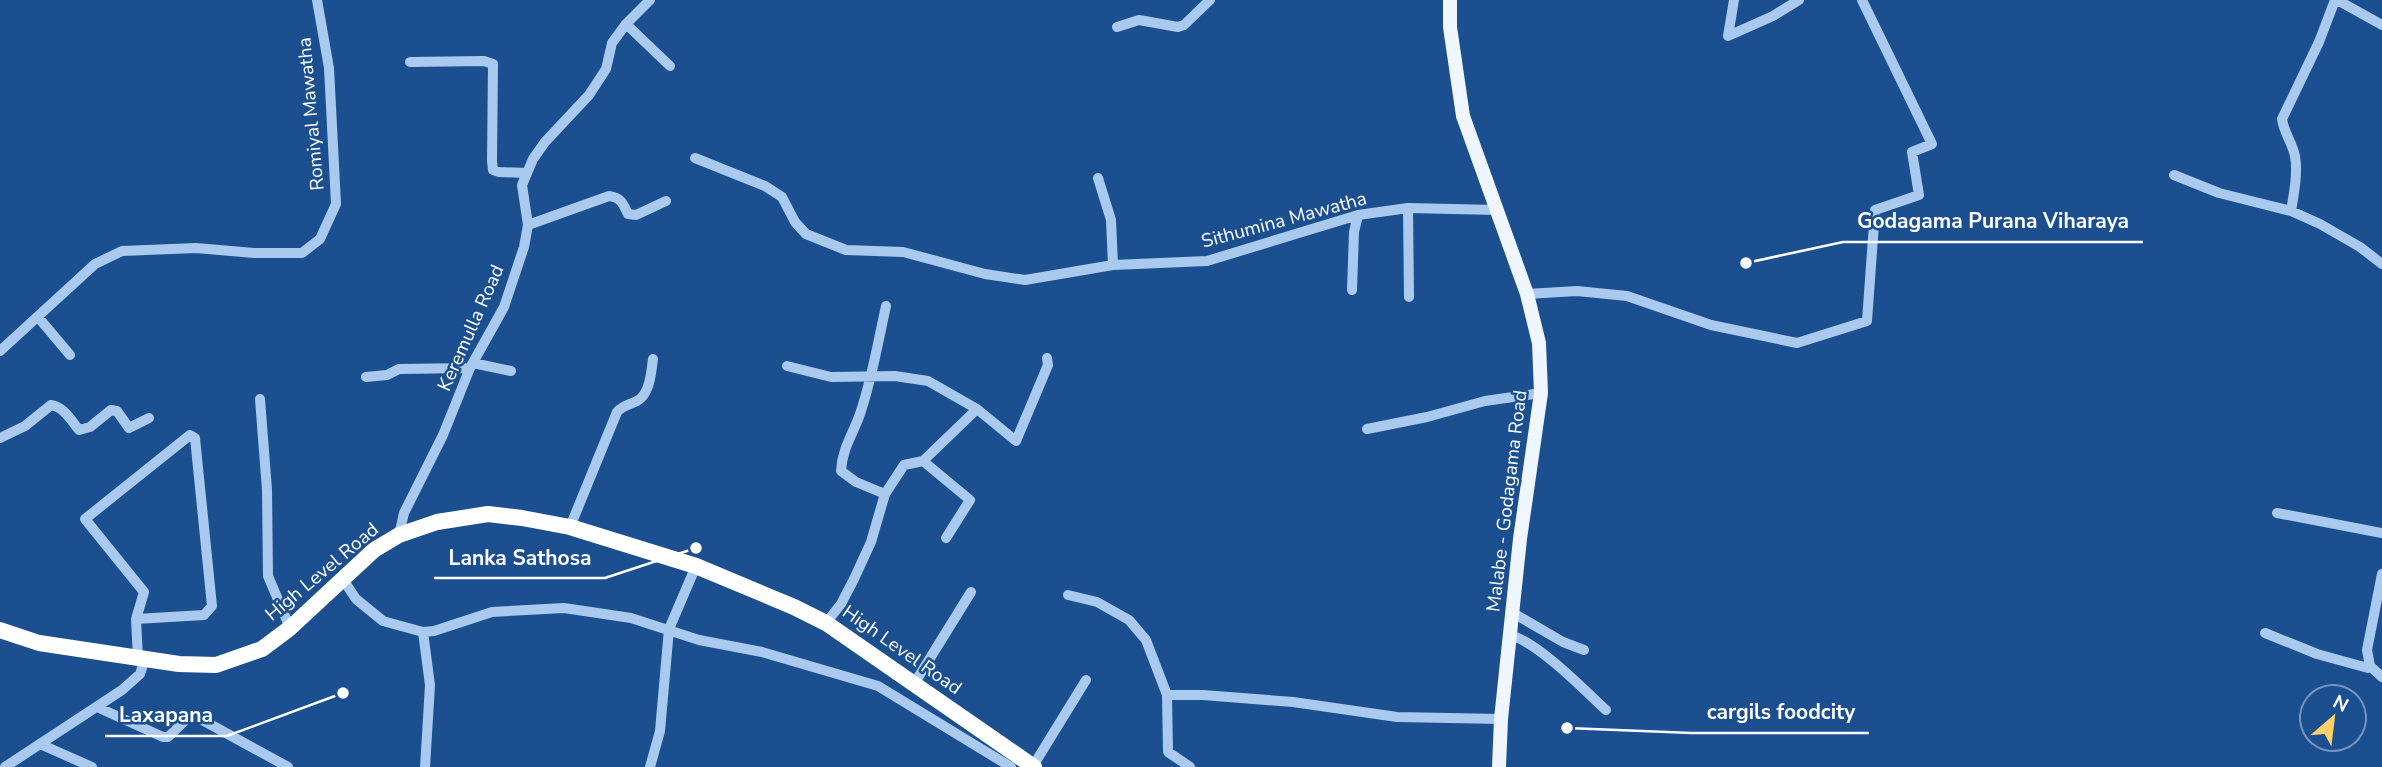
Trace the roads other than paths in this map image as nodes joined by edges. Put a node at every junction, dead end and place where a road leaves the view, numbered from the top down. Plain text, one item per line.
1 (317, 0) edge
2 (650, 0) edge
3 (1210, 0) edge
4 (1450, 0) edge
5 (1734, 0) edge
6 (1799, 0) edge
7 (1862, 0) edge
8 (2336, 0) edge
9 (626, 24) junction
10 (2382, 25) edge
11 (1116, 27) dead end
12 (410, 62) dead end
13 (670, 66) dead end
14 (695, 159) dead end
15 (527, 173) junction
16 (2174, 175) dead end
17 (1098, 178) dead end
18 (666, 201) dead end
19 (1408, 208) junction
20 (1497, 210) junction
21 (2291, 211) junction
22 (1358, 215) junction
23 (528, 225) junction
24 (2382, 264) edge
25 (1113, 265) junction
26 (1352, 290) dead end
27 (1527, 294) junction
28 (1409, 297) dead end
29 (886, 306) dead end
30 (38, 317) junction
31 (0, 351) edge
32 (70, 355) dead end
33 (1047, 358) dead end
34 (653, 359) dead end
35 (471, 365) junction
36 (787, 366) dead end
37 (511, 371) dead end
38 (366, 377) dead end
39 (871, 377) junction
40 (1541, 393) junction
41 (260, 398) dead end
42 (976, 409) junction
43 (149, 418) dead end
44 (1367, 429) dead end
45 (0, 438) edge
46 (923, 461) junction
47 (885, 494) junction
48 (2277, 513) dead end
49 (570, 527) junction
50 (2382, 533) edge
51 (399, 535) junction
52 (946, 538) dead end
53 (696, 566) junction
54 (2382, 574) edge
55 (342, 578) junction
56 (971, 592) dead end
57 (1068, 595) dead end
58 (1513, 613) junction
59 (136, 619) junction
60 (826, 623) junction
61 (290, 628) junction
62 (669, 629) junction
63 (0, 630) edge
64 (423, 632) junction
65 (2265, 633) dead end
66 (1510, 635) junction
67 (1584, 650) dead end
68 (141, 659) junction
69 (2370, 666) junction
70 (2382, 677) edge
71 (1086, 680) dead end
72 (914, 684) junction
73 (1167, 695) junction
74 (96, 707) junction
75 (1606, 710) dead end
76 (1501, 719) junction
77 (40, 744) junction
78 (1034, 766) edge
79 (5, 767) edge
80 (92, 767) edge
81 (288, 767) edge
82 (425, 767) edge
83 (650, 767) edge
84 (1011, 767) edge
85 (1190, 767) edge
86 (1499, 767) edge

1 - 30 street, Romiyal Mawatha
2 - 9 street, Keremulla Road
3 - 11 street
4 - 20 main road, Malabe - Godagama Road
5 - 6 street
7 - 27 street
8 - 10 street
8 - 21 street
9 - 13 street
9 - 15 street, Keremulla Road
12 - 15 street
14 - 25 street, Sithumina Mawatha
15 - 23 street, Keremulla Road
16 - 21 street
17 - 25 street
18 - 23 street
19 - 20 street, Sithumina Mawatha
19 - 22 street, Sithumina Mawatha
19 - 28 street
20 - 27 main road, Malabe - Godagama Road
21 - 24 street
22 - 25 street, Sithumina Mawatha
22 - 26 street
23 - 35 street, Keremulla Road
27 - 40 main road, Malabe - Godagama Road
29 - 39 street
30 - 31 street, Romiyal Mawatha
30 - 32 street
33 - 42 street
34 - 49 street
35 - 37 street
35 - 38 street
35 - 51 street, Keremulla Road
36 - 39 street
39 - 42 street
39 - 47 street
40 - 44 street
40 - 58 main road, Malabe - Godagama Road
41 - 61 street
42 - 46 street
43 - 45 street
46 - 47 street
46 - 52 street
47 - 60 street
48 - 50 street
49 - 51 highway, High Level Road
49 - 53 highway, High Level Road
51 - 55 highway, High Level Road
53 - 60 highway, High Level Road
53 - 62 street
54 - 69 street
55 - 61 highway, High Level Road
55 - 64 street
56 - 72 street
57 - 73 street
58 - 66 main road, Malabe - Godagama Road
58 - 67 street
59 - 59 street
59 - 68 street
60 - 72 highway, High Level Road
61 - 68 highway, High Level Road
62 - 64 street
62 - 83 street
62 - 84 street
63 - 68 highway, High Level Road
64 - 82 street
65 - 69 street
66 - 75 street
66 - 76 main road, Malabe - Godagama Road
68 - 74 street
69 - 70 street
71 - 78 street
72 - 78 highway, High Level Road
73 - 76 street
73 - 85 street
74 - 77 street
74 - 81 street
76 - 86 main road, Malabe - Godagama Road
77 - 79 street
77 - 80 street

